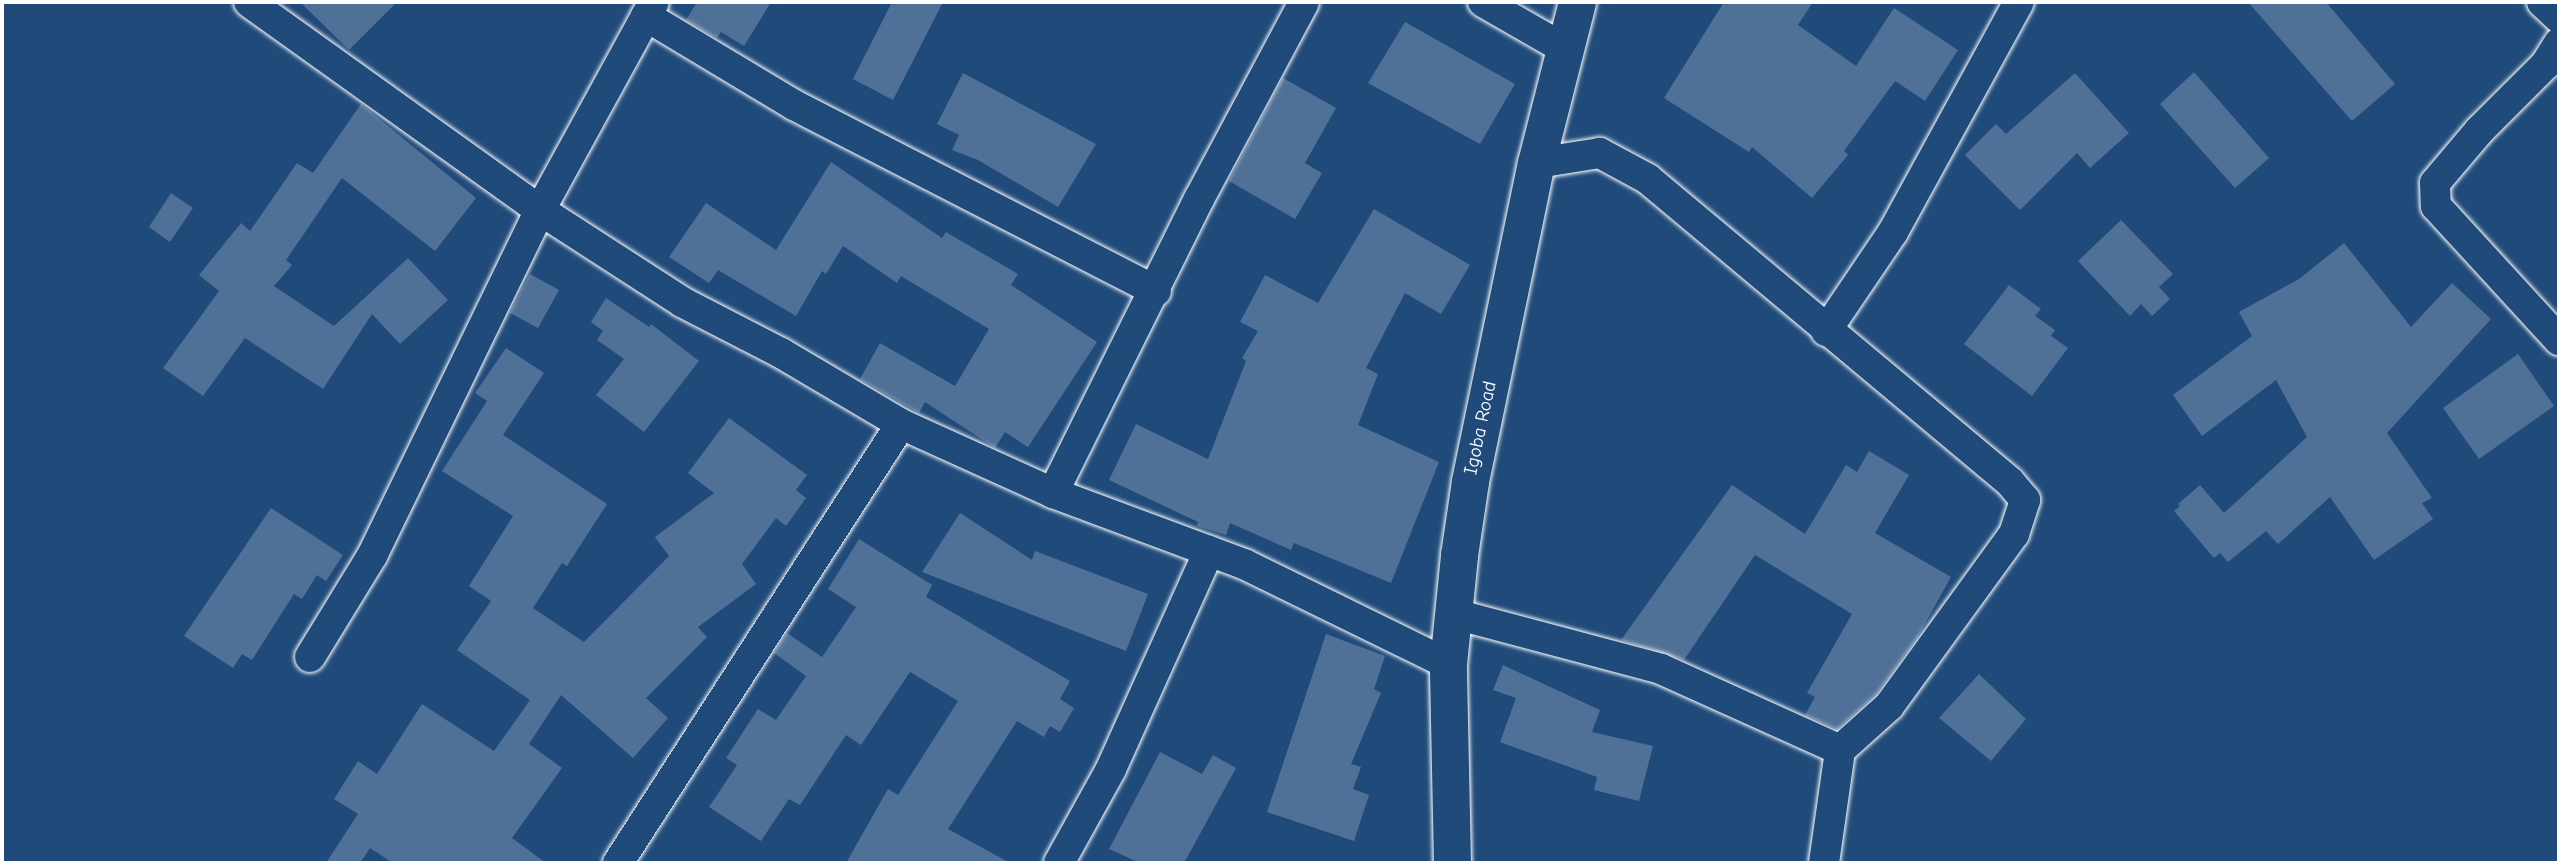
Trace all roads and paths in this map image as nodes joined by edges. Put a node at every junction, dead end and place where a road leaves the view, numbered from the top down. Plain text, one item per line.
1 (249, 2) edge
2 (1304, 2) edge
3 (1483, 2) edge
4 (1577, 2) edge
5 (2019, 2) edge
6 (2542, 2) edge
7 (650, 9) edge
8 (2559, 18) edge
9 (2559, 43) edge
10 (1565, 49) junction
11 (1536, 163) junction
12 (540, 210) junction
13 (1156, 291) junction
14 (1826, 331) junction
15 (2559, 340) edge
16 (901, 424) junction
17 (1053, 493) junction
18 (1209, 551) junction
19 (1451, 613) junction
20 (310, 657) dead end
21 (1448, 664) junction
22 (1840, 750) junction
23 (618, 863) edge
24 (1059, 863) edge
25 (1452, 863) edge
26 (1824, 863) edge

1 - 12 street
2 - 13 street
3 - 10 street
4 - 10 street, Igoba Road
5 - 14 street
6 - 8 street
7 - 12 street
7 - 13 street
9 - 15 street
10 - 11 street, Igoba Road
11 - 14 street
11 - 19 street, Igoba Road
12 - 16 street
12 - 20 street
13 - 17 street
14 - 22 street
16 - 17 street
16 - 23 street
17 - 18 street
18 - 21 street
18 - 24 street
19 - 21 street, Igoba Road
19 - 22 street
21 - 25 street, Igoba Road
22 - 26 street

